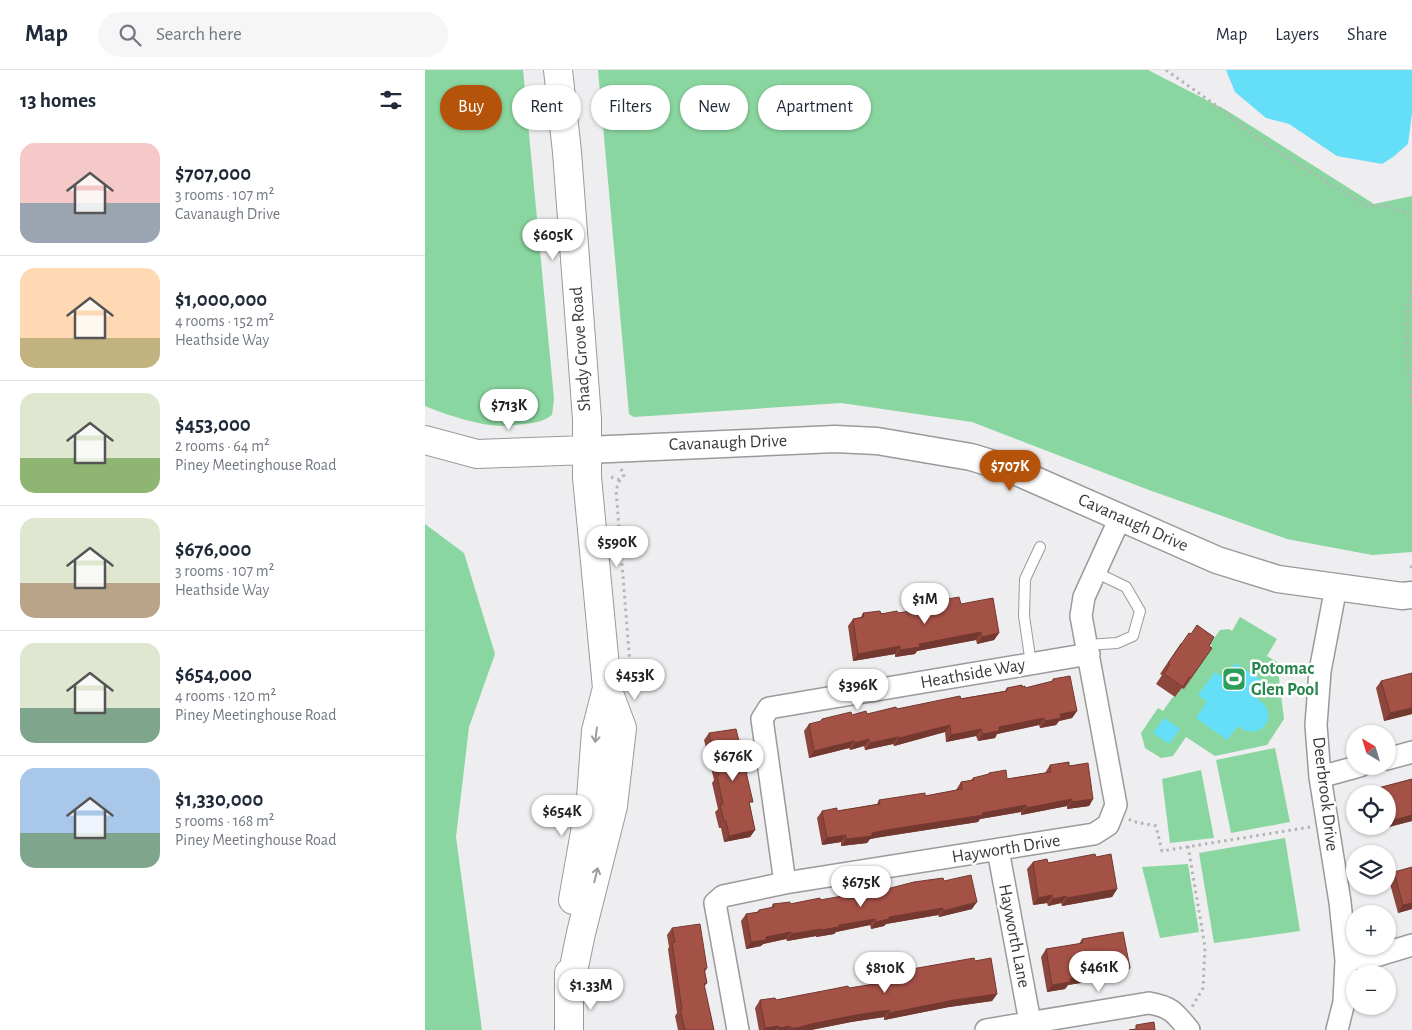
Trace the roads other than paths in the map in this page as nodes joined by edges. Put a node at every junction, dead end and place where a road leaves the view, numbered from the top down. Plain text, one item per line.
1 (558, 70) edge
2 (425, 440) edge
3 (587, 450) junction
4 (1120, 518) junction
5 (1041, 547) dead end
6 (1095, 572) junction
7 (1336, 587) junction
8 (1412, 595) edge
9 (1088, 650) junction
10 (1031, 664) junction
11 (1412, 752) edge
12 (1396, 756) edge
13 (1346, 770) edge
14 (1320, 777) junction
15 (998, 850) junction
16 (785, 883) junction
17 (1412, 946) edge
18 (1346, 960) junction
19 (1030, 1022) junction
20 (1185, 1024) edge
21 (569, 1030) edge
22 (737, 1030) edge
23 (986, 1030) edge
24 (1337, 1030) edge

1 - 3 main road, Shady Grove Road
2 - 3 main road
3 - 4 street, Cavanaugh Drive
3 - 21 main road, Shady Grove Road
4 - 6 street
4 - 7 street, Cavanaugh Drive
5 - 10 lane
6 - 9 street
6 - 9 lane
7 - 8 street, Cavanaugh Drive
7 - 14 street, Deerbrook Drive
9 - 10 street, Heathside Way
9 - 15 street, Hayworth Drive
10 - 16 street, Heathside Way
11 - 12 street
13 - 14 street
14 - 18 street, Deerbrook Drive
15 - 16 street, Hayworth Drive
15 - 19 street, Hayworth Lane
16 - 22 street, Hayworth Drive
17 - 18 street
18 - 24 street, Deerbrook Drive
19 - 20 street
19 - 23 street

